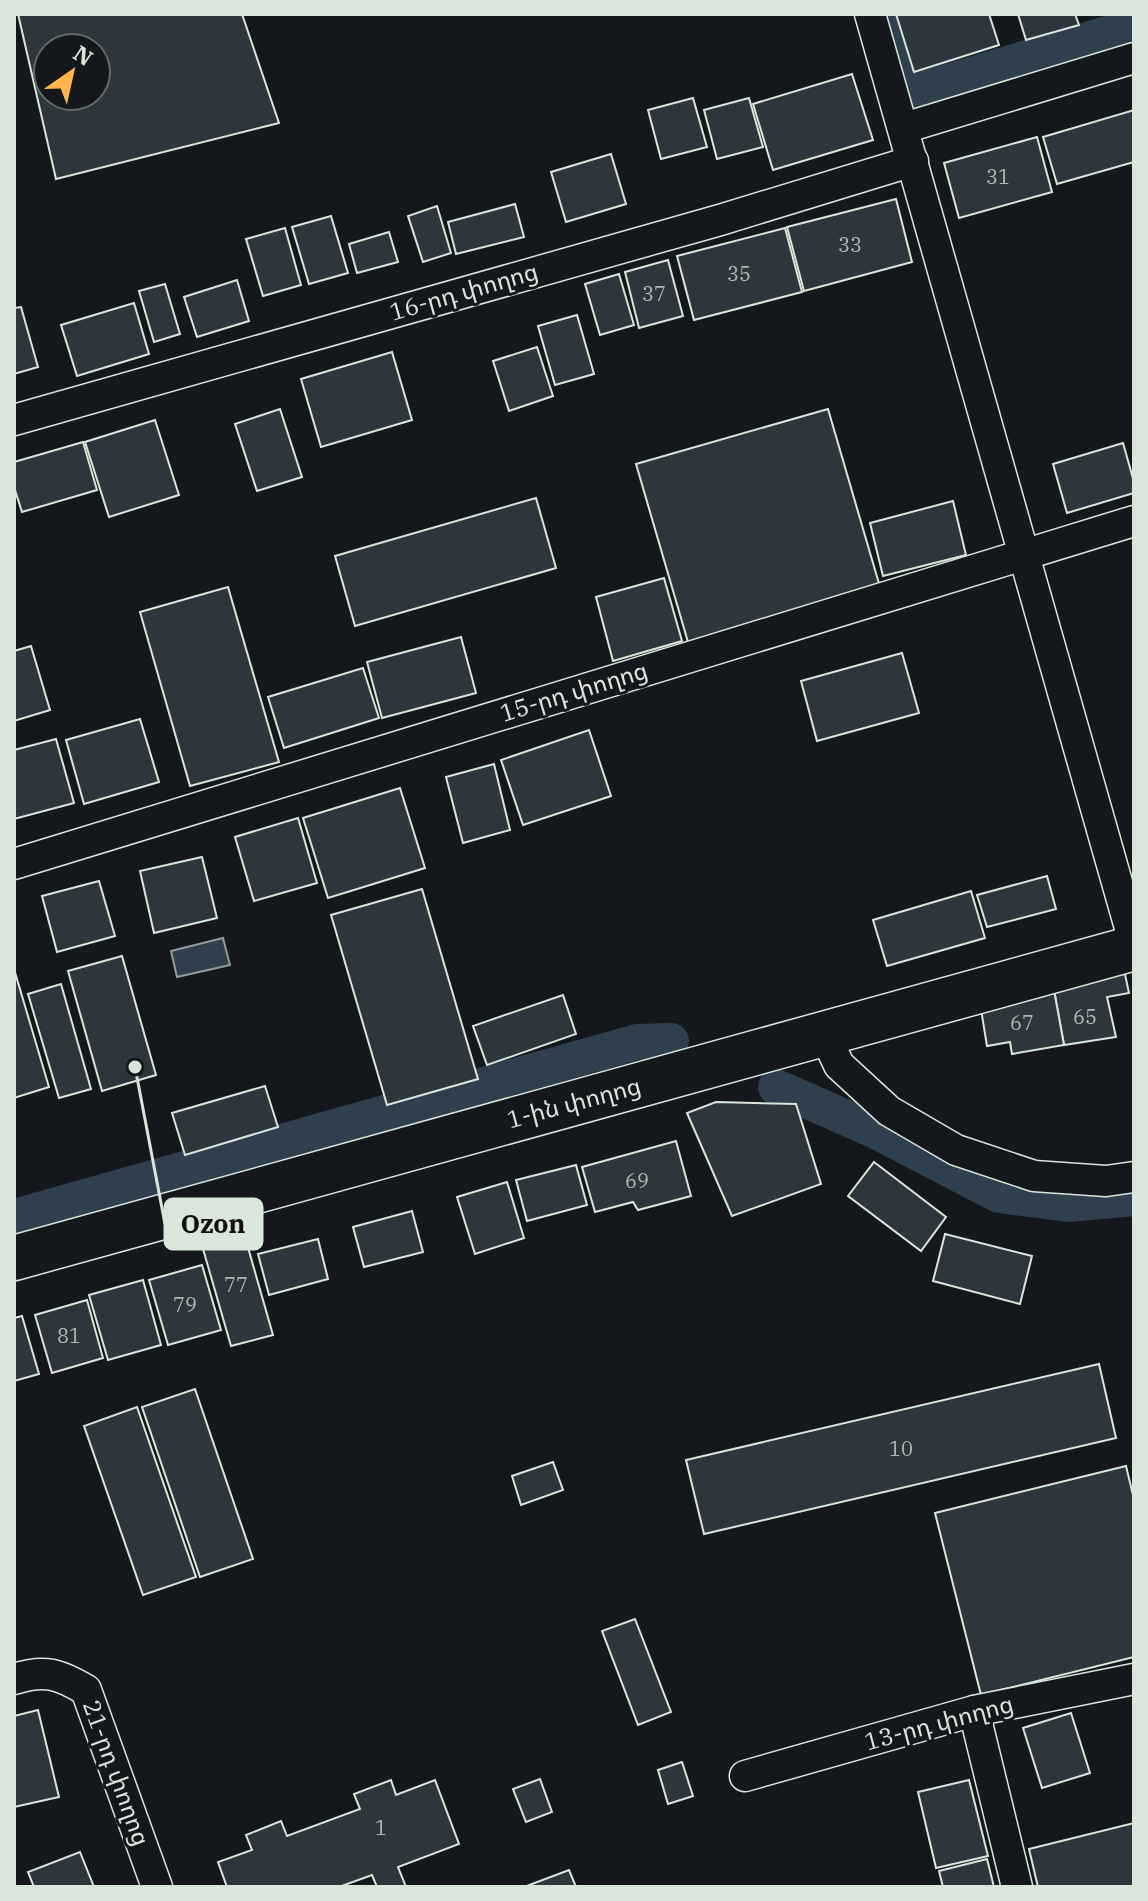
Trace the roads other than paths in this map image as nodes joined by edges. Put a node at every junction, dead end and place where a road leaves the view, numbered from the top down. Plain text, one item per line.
1 (870, 14) edge
2 (1134, 58) edge
3 (904, 128) junction
4 (913, 161) junction
5 (14, 420) edge
6 (1134, 521) edge
7 (1022, 554) junction
8 (14, 864) edge
9 (1134, 945) edge
10 (824, 1033) junction
11 (1134, 1177) edge
12 (14, 1258) edge
13 (14, 1679) edge
14 (1134, 1679) edge
15 (974, 1711) junction
16 (745, 1776) dead end
17 (157, 1887) edge
18 (1017, 1887) edge

1 - 3 street
2 - 3 street
3 - 4 street
4 - 5 street, 16-րդ փողոց
4 - 7 street
6 - 7 street, 15-րդ փողոց
7 - 8 street, 15-րդ փողոց
7 - 9 street
9 - 10 main road, 1-ին փողոց
10 - 11 street
10 - 12 main road, 1-ին փողոց
13 - 17 street, 21-րդ փողոց
14 - 15 street, 13-րդ փողոց
15 - 16 street, 13-րդ փողոց
15 - 18 street

